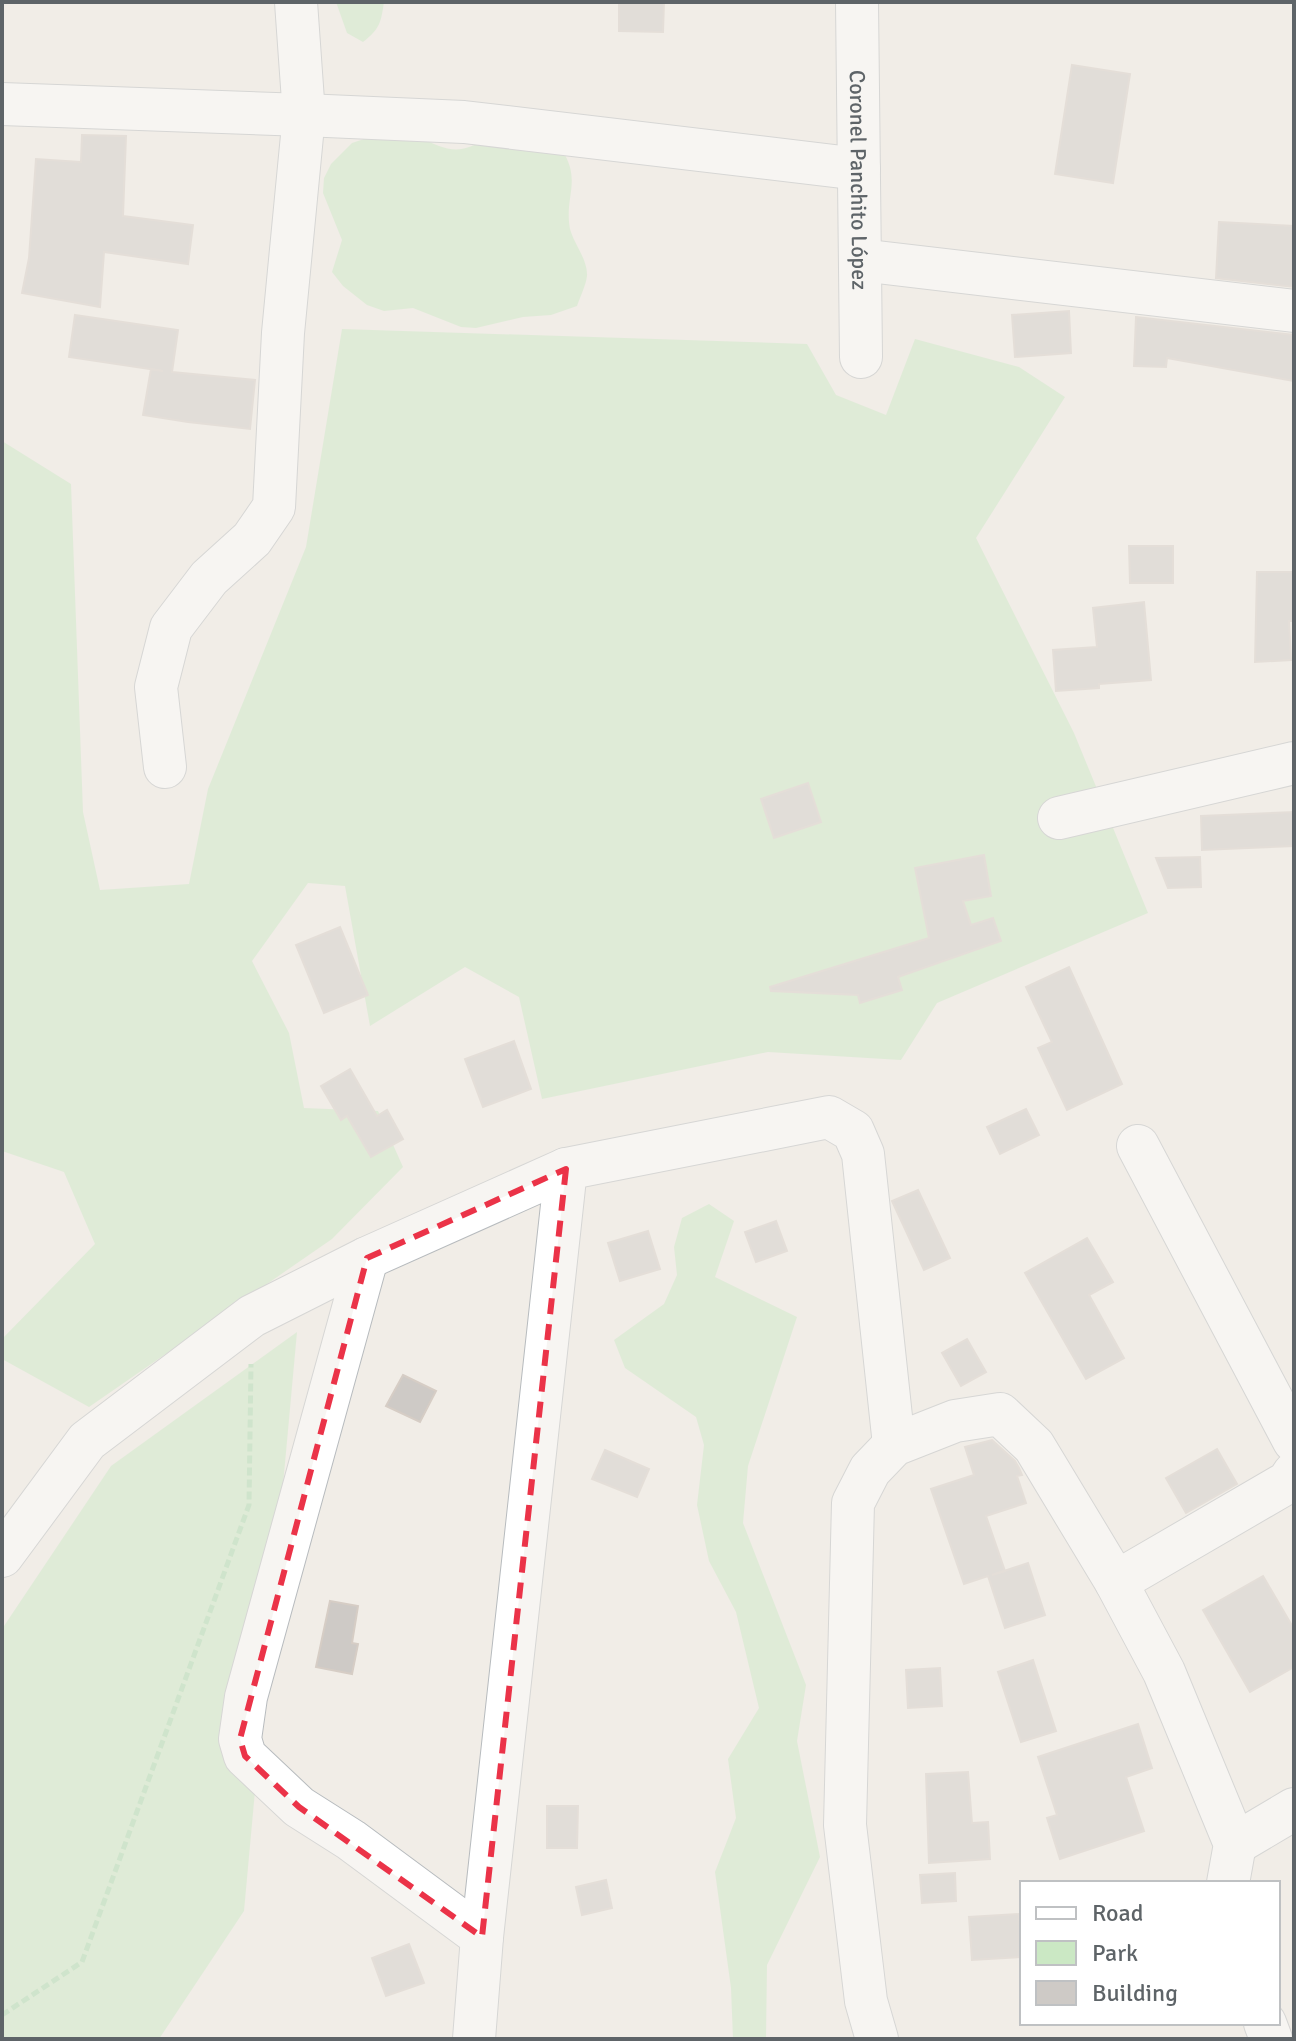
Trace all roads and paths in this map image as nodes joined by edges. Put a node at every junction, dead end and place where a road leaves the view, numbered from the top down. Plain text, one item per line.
1 (296, 2) edge
2 (857, 2) edge
3 (2, 104) edge
4 (304, 115) junction
5 (859, 169) junction
6 (860, 260) junction
7 (1294, 311) edge
8 (861, 357) dead end
9 (1294, 763) edge
10 (165, 767) dead end
11 (1059, 818) dead end
12 (1138, 1146) dead end
13 (566, 1169) junction
14 (367, 1258) junction
15 (252, 1316) junction
16 (1294, 1441) edge
17 (894, 1445) junction
18 (1294, 1473) edge
19 (2, 1556) edge
20 (1116, 1582) junction
21 (1294, 1809) edge
22 (1231, 1863) edge
23 (482, 1937) junction
24 (2, 2015) edge
25 (474, 2039) edge
26 (877, 2039) edge

1 - 4 street
2 - 5 street, Coronel Panchito López
3 - 4 street
4 - 5 street
4 - 10 street
5 - 6 street, Coronel Panchito López
6 - 7 street
6 - 8 street, Coronel Panchito López
9 - 11 street
12 - 16 street
13 - 14 street
13 - 17 street
13 - 23 street
14 - 15 street
14 - 23 street
15 - 19 street
15 - 24 path
17 - 20 street
17 - 26 street
18 - 20 street
20 - 22 street
21 - 22 street
23 - 25 street

